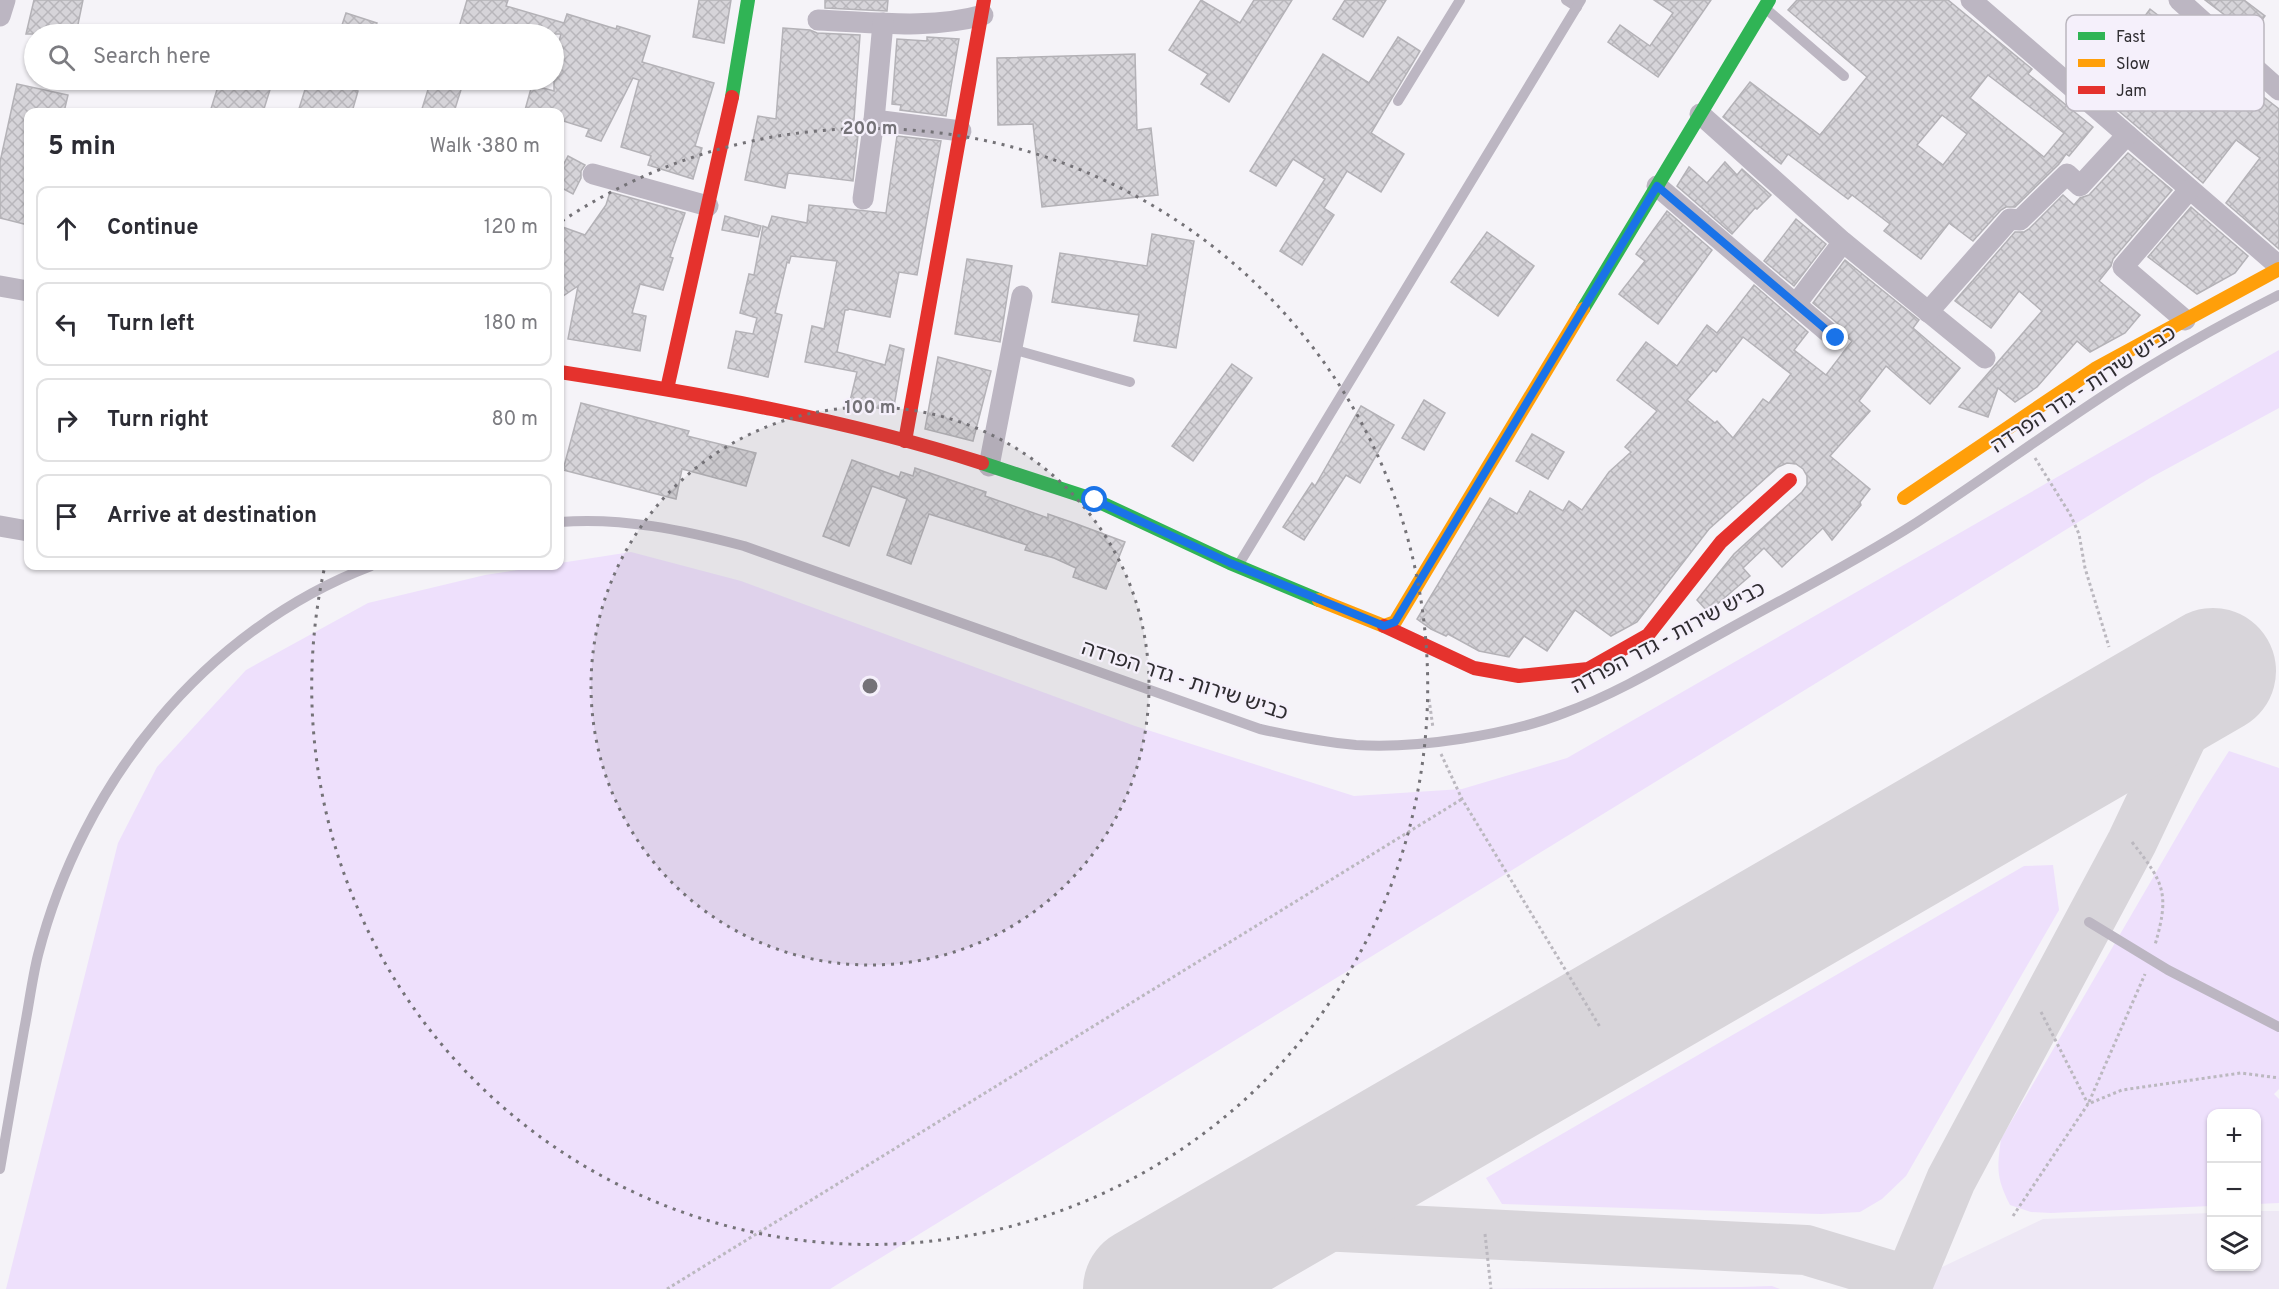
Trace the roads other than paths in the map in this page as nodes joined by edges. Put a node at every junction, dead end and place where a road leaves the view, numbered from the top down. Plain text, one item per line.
1 (4, 0) edge
2 (748, 0) edge
3 (1460, 0) edge
4 (1566, 0) edge
5 (1971, 0) edge
6 (2178, 0) edge
7 (1579, 3) edge
8 (1767, 4) edge
9 (983, 7) edge
10 (2195, 15) edge
11 (0, 16) edge
12 (818, 20) dead end
13 (883, 23) junction
14 (1844, 76) dead end
15 (2264, 77) edge
16 (2066, 82) edge
17 (2279, 90) edge
18 (1398, 101) dead end
19 (2099, 111) edge
20 (1700, 114) junction
21 (874, 120) junction
22 (962, 131) junction
23 (2127, 135) junction
24 (593, 174) dead end
25 (1657, 186) junction
26 (2189, 189) junction
27 (863, 199) dead end
28 (708, 206) junction
29 (1843, 242) junction
30 (2279, 267) edge
31 (0, 286) edge
32 (24, 290) edge
33 (2279, 294) edge
34 (1022, 296) dead end
35 (1796, 304) junction
36 (1928, 312) junction
37 (2185, 320) junction
38 (1836, 338) dead end
39 (1012, 349) junction
40 (1985, 358) dead end
41 (564, 373) edge
42 (1130, 382) dead end
43 (667, 389) junction
44 (905, 441) junction
45 (989, 466) junction
46 (1790, 480) dead end
47 (1904, 498) dead end
48 (564, 522) edge
49 (0, 526) edge
50 (24, 530) edge
51 (1238, 566) junction
52 (363, 570) edge
53 (1384, 626) junction
54 (2089, 922) dead end
55 (2279, 1027) edge
56 (0, 1169) edge

1 - 11 street
2 - 28 street
3 - 18 lane
4 - 7 lane
5 - 16 street
6 - 10 street
7 - 51 lane
8 - 14 lane
8 - 20 street
9 - 13 street
9 - 22 street
12 - 13 street
13 - 21 street
15 - 17 street
19 - 23 street
20 - 25 street
20 - 29 street
21 - 22 street
21 - 27 street
22 - 44 street
23 - 26 street
23 - 36 street
24 - 28 street
25 - 35 street
25 - 53 street
26 - 30 street
26 - 37 street
28 - 43 street
29 - 35 street
29 - 36 street
30 - 37 street
31 - 32 street
33 - 48 lane, כביש שירות - גדר הפרדה
34 - 39 street
35 - 38 street
36 - 40 street
37 - 47 street
39 - 42 lane
39 - 45 street
41 - 43 street
43 - 44 street
44 - 45 street
45 - 51 street
46 - 53 street
49 - 50 street
51 - 53 street
52 - 56 lane
54 - 55 lane

